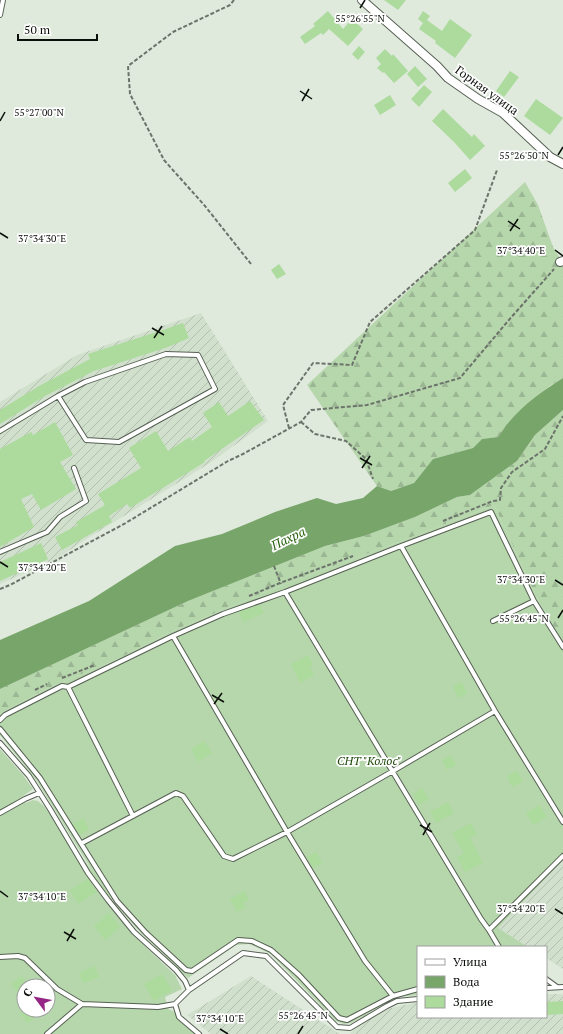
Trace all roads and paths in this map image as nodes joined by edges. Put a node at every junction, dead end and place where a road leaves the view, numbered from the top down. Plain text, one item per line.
1 (3, 0) edge
2 (234, 0) edge
3 (362, 0) edge
4 (0, 15) edge
5 (563, 164) edge
6 (497, 170) dead end
7 (562, 261) edge
8 (250, 264) dead end
9 (58, 396) junction
10 (563, 416) edge
11 (302, 422) junction
12 (289, 428) junction
13 (0, 431) edge
14 (74, 468) dead end
15 (373, 479) dead end
16 (500, 500) dead end
17 (401, 546) junction
18 (0, 552) edge
19 (274, 566) dead end
20 (280, 583) dead end
21 (0, 589) edge
22 (285, 592) junction
23 (534, 601) junction
24 (493, 621) dead end
25 (173, 636) junction
26 (563, 647) edge
27 (68, 687) junction
28 (495, 711) junction
29 (0, 720) edge
30 (0, 729) edge
31 (0, 743) edge
32 (393, 771) junction
33 (39, 793) junction
34 (0, 813) edge
35 (133, 816) junction
36 (563, 822) edge
37 (287, 832) junction
38 (82, 843) junction
39 (563, 856) edge
40 (489, 930) junction
41 (498, 946) edge
42 (0, 956) edge
43 (547, 980) edge
44 (557, 987) junction
45 (563, 987) edge
46 (547, 988) edge
47 (417, 989) edge
48 (189, 990) junction
49 (393, 996) junction
50 (417, 999) edge
51 (82, 1004) junction
52 (175, 1004) junction
53 (47, 1034) edge
54 (199, 1034) edge

1 - 4 lane
2 - 8 path
3 - 5 street, Горная улица
6 - 12 path
7 - 11 path
9 - 9 lane
9 - 13 lane
10 - 16 path
11 - 12 path
11 - 15 path
12 - 21 path
14 - 18 lane
17 - 22 lane
17 - 23 lane
17 - 28 lane
19 - 20 path
22 - 25 lane
22 - 32 lane
23 - 24 lane
23 - 26 lane
25 - 27 lane
25 - 37 lane
27 - 29 lane
27 - 35 lane
28 - 32 lane
28 - 36 lane
30 - 38 lane
31 - 33 lane
32 - 37 lane
32 - 40 lane
33 - 34 lane
33 - 48 lane
35 - 37 lane
35 - 38 lane
37 - 49 lane
38 - 49 lane
39 - 40 lane
40 - 41 lane
42 - 51 lane
43 - 44 lane
44 - 45 lane
44 - 46 lane
47 - 49 lane
48 - 50 lane
48 - 52 lane
51 - 52 lane
51 - 53 lane
52 - 54 lane

